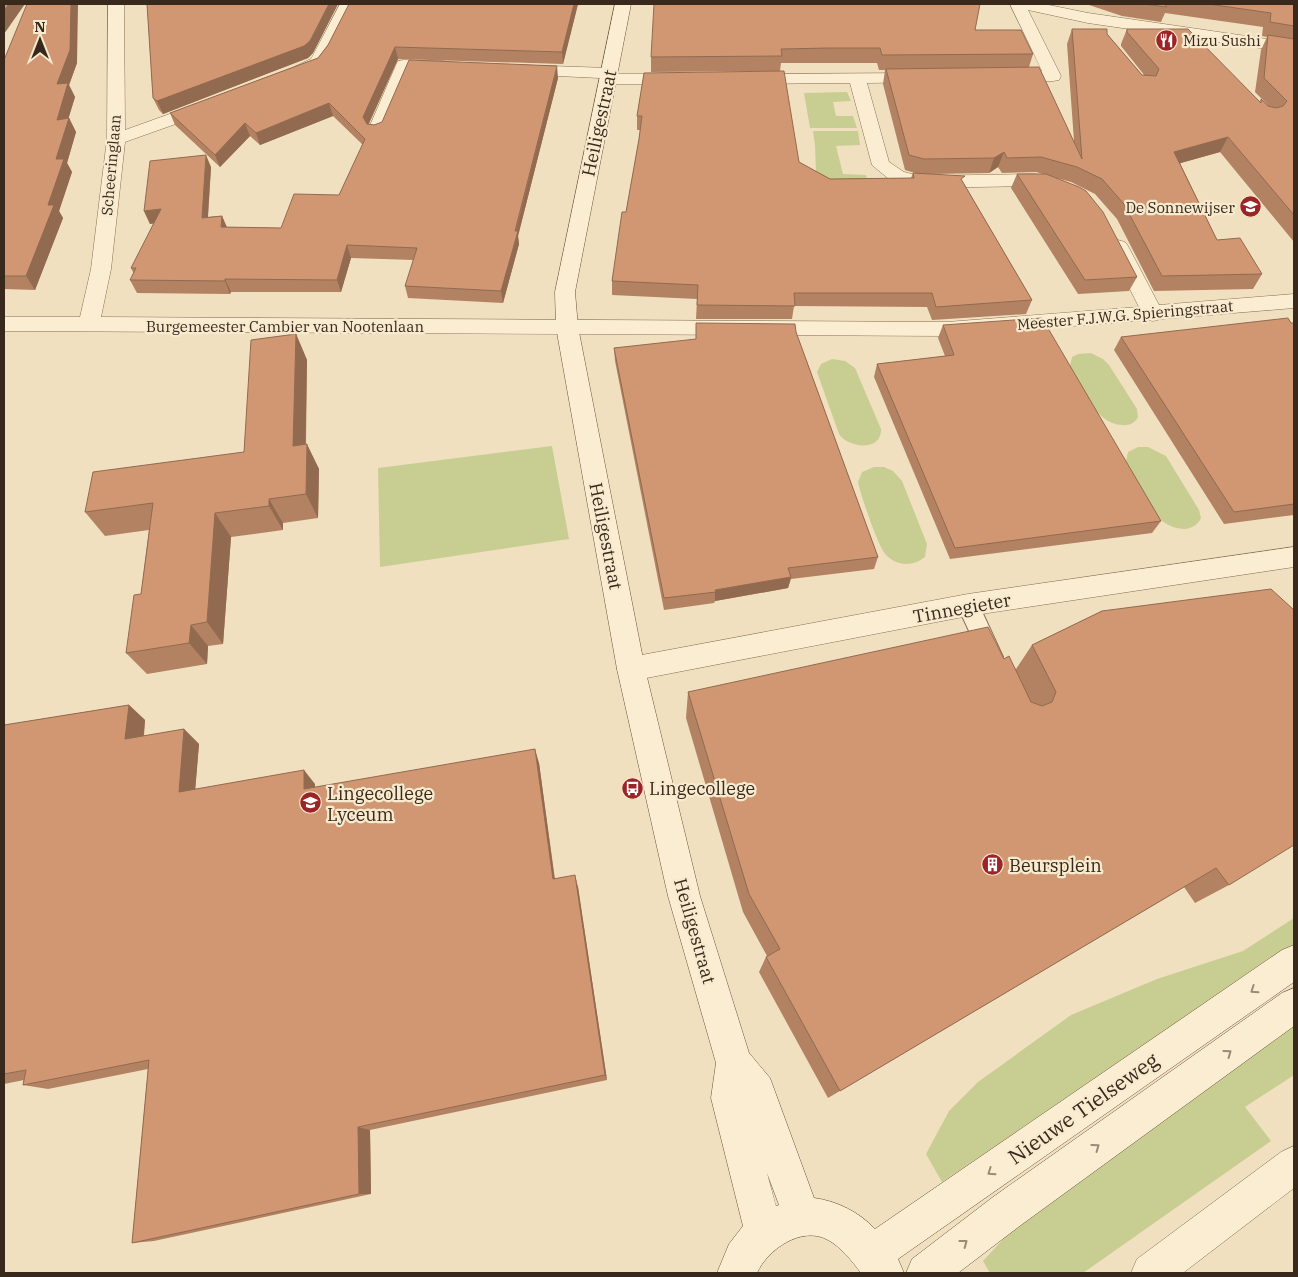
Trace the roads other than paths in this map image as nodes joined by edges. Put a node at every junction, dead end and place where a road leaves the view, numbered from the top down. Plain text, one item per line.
1 (116, 4) edge
2 (348, 4) edge
3 (623, 4) edge
4 (1018, 4) edge
5 (1024, 4) edge
6 (1089, 11) edge
7 (1111, 21) junction
8 (1191, 33) junction
9 (1111, 39) edge
10 (1294, 48) edge
11 (1206, 54) edge
12 (463, 67) edge
13 (502, 69) edge
14 (609, 76) junction
15 (984, 77) edge
16 (281, 78) edge
17 (936, 78) edge
18 (698, 79) edge
19 (728, 79) edge
20 (857, 79) junction
21 (226, 99) edge
22 (377, 130) edge
23 (116, 139) junction
24 (1071, 192) edge
25 (1109, 229) edge
26 (1292, 304) edge
27 (1153, 314) junction
28 (4, 324) edge
29 (89, 325) junction
30 (567, 327) junction
31 (1294, 557) edge
32 (968, 605) junction
33 (631, 669) junction
34 (1001, 676) edge
35 (1294, 962) edge
36 (1294, 1005) edge
37 (734, 1063) junction
38 (1294, 1165) edge
39 (802, 1217) junction
40 (764, 1232) junction
41 (878, 1264) edge
42 (737, 1273) edge
43 (926, 1273) edge
44 (1151, 1273) edge

1 - 23 street, Scheeringlaan
2 - 16 street
3 - 14 street, Heiligestraat
4 - 15 street
5 - 6 street
6 - 7 street
7 - 8 street
7 - 9 street
8 - 10 street
8 - 11 street
12 - 22 street
13 - 14 street
14 - 18 street
14 - 30 street, Heiligestraat
17 - 20 street
19 - 20 street
20 - 24 street
21 - 23 street
23 - 29 street, Scheeringlaan
25 - 27 street
26 - 27 street, Meester F.J.W.G. Spieringstraat
27 - 30 street, Meester F.J.W.G. Spieringstraat
28 - 29 street, Burgemeester Cambier van Nootenlaan
29 - 30 street, Burgemeester Cambier van Nootenlaan
30 - 33 street, Heiligestraat
31 - 32 street, Tinnegieter
32 - 33 street, Tinnegieter
32 - 34 lane
33 - 37 street, Heiligestraat
35 -> 41 street, Nieuwe Tielseweg
43 -> 36 street, Nieuwe Tielseweg
37 - 39 street, Heiligestraat
37 - 40 street, Heiligestraat
38 - 44 street
39 - 40 street
39 - 41 street
40 - 42 street

